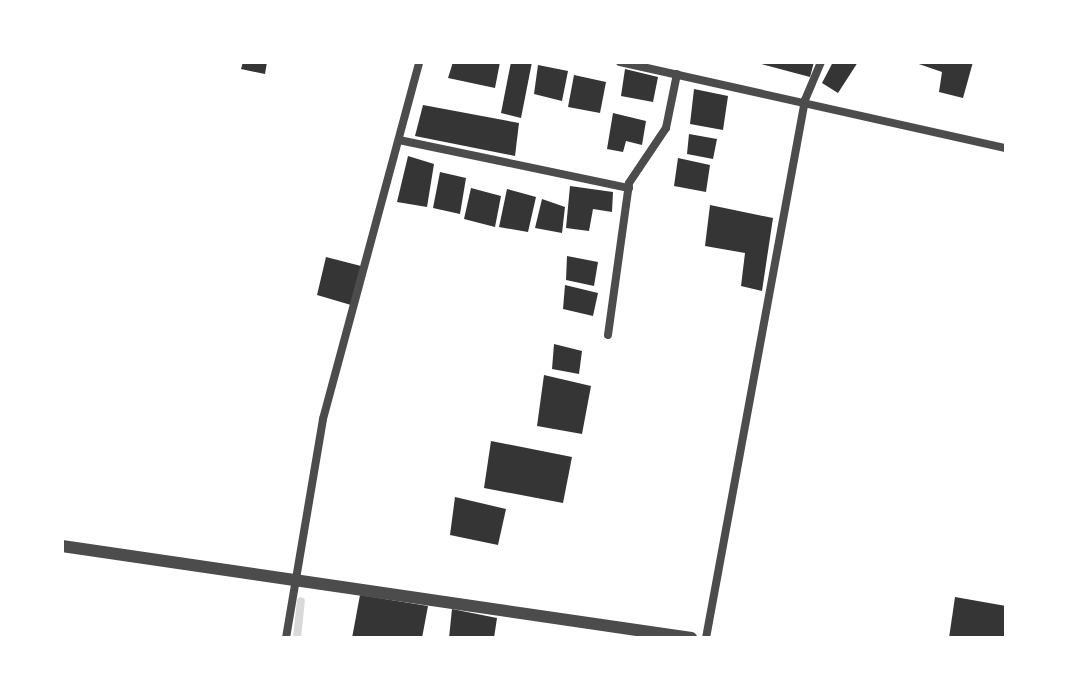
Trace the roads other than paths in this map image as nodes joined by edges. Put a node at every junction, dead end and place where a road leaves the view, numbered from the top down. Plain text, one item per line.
1 (419, 62) edge
2 (620, 62) edge
3 (821, 62) edge
4 (677, 74) junction
5 (805, 100) junction
6 (399, 140) junction
7 (1006, 148) edge
8 (629, 188) junction
9 (608, 335) dead end
10 (62, 546) edge
11 (296, 580) junction
12 (286, 638) edge
13 (691, 638) edge
14 (706, 638) edge

1 - 6 street
2 - 4 street
3 - 5 street
4 - 5 street
4 - 8 street
5 - 7 street
5 - 14 street
6 - 8 street
6 - 11 street
8 - 9 street
10 - 11 street
11 - 12 street
11 - 13 street

